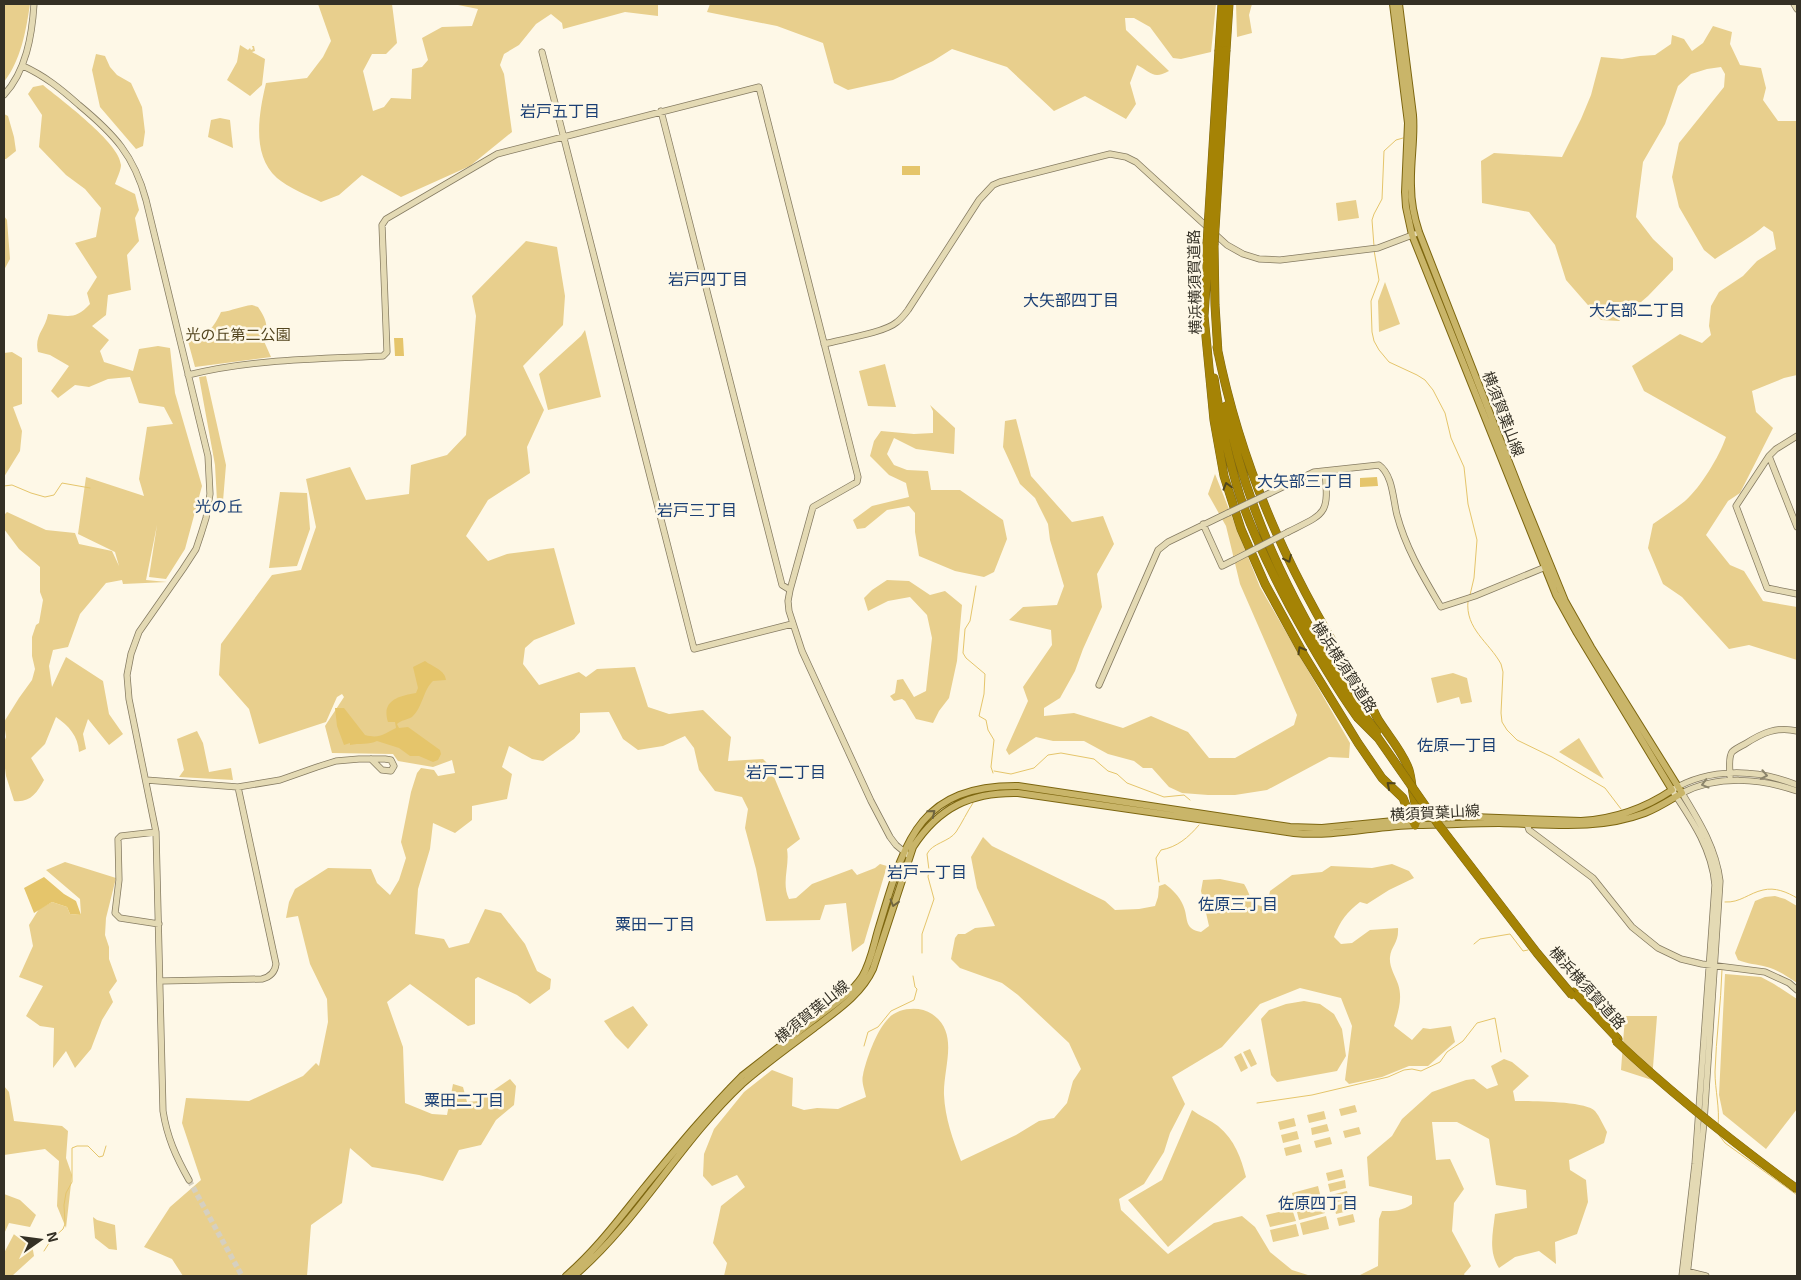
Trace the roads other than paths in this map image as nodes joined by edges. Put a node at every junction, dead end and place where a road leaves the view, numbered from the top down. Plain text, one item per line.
1 (34, 4) edge
2 (1222, 4) edge
3 (1230, 4) edge
4 (1393, 4) edge
5 (1399, 4) edge
6 (1794, 4) edge
7 (1797, 9) edge
8 (1223, 50) junction
9 (542, 52) dead end
10 (23, 66) junction
11 (4, 95) edge
12 (661, 111) junction
13 (564, 136) junction
14 (1416, 234) junction
15 (1211, 244) junction
16 (1207, 272) junction
17 (824, 344) junction
18 (1217, 348) junction
19 (188, 374) junction
20 (1797, 436) edge
21 (1769, 456) junction
22 (1325, 472) junction
23 (1202, 524) junction
24 (1797, 527) edge
25 (1547, 567) junction
26 (790, 590) junction
27 (1797, 594) edge
28 (792, 624) junction
29 (1099, 685) dead end
30 (1360, 715) junction
31 (1797, 731) edge
32 (371, 759) dead end
33 (1730, 773) junction
34 (146, 780) junction
35 (1730, 780) junction
36 (1797, 785) edge
37 (238, 787) junction
38 (1677, 791) junction
39 (1797, 792) edge
40 (1415, 820) junction
41 (1527, 824) junction
42 (156, 832) junction
43 (904, 852) junction
44 (909, 857) junction
45 (158, 924) junction
46 (1712, 966) junction
47 (160, 981) junction
48 (1797, 990) edge
49 (189, 1180) tunnel mouth
50 (1797, 1185) edge
51 (1797, 1189) edge
52 (1685, 1274) edge
53 (566, 1276) edge
54 (574, 1276) edge
55 (1706, 1276) edge

1 - 10 street
2 - 8 highway, 横浜横須賀道路
3 - 8 highway, 横浜横須賀道路
4 - 14 main road, 横須賀葉山線
5 - 14 main road, 横須賀葉山線
6 - 7 street
8 - 15 highway, 横浜横須賀道路, bridge
9 - 13 street
10 - 11 street
10 - 19 street
12 - 13 street
12 - 17 street
12 - 26 street
13 - 19 street
13 - 28 street
14 - 17 street
14 - 25 main road, 横須賀葉山線
15 - 16 highway, 横浜横須賀道路
15 - 18 highway, 横浜横須賀道路
16 - 30 highway, 横浜横須賀道路
40 -> 16 highway
17 - 26 street
18 - 30 highway, 横浜横須賀道路
18 -> 40 highway
19 - 34 street
20 - 21 street
21 - 24 street
21 - 27 street
22 - 23 street, bridge
22 - 23 street, bridge
22 - 25 street
23 - 29 street
25 - 38 main road, 横須賀葉山線
26 - 28 street
28 - 43 street
30 - 50 highway, 横浜横須賀道路, bridge
30 - 51 highway, 横浜横須賀道路, bridge
31 - 33 street
32 - 37 street
33 - 35 street
33 -> 36 street
33 - 38 street
34 - 37 street
34 - 42 street
35 -> 38 street
35 - 39 street
37 - 47 street
38 - 40 main road, 横須賀葉山線
38 - 41 main road, 横須賀葉山線
38 - 46 street
40 - 41 main road, 横須賀葉山線
43 -> 40 main road, 横須賀葉山線
40 - 44 main road, 横須賀葉山線
41 - 46 street
42 - 45 street
42 - 45 street
43 - 44 street
43 - 53 main road, 横須賀葉山線
44 -> 54 main road, 横須賀葉山線
45 - 47 street
46 - 48 street
46 - 52 street
47 - 49 street
52 - 55 street

